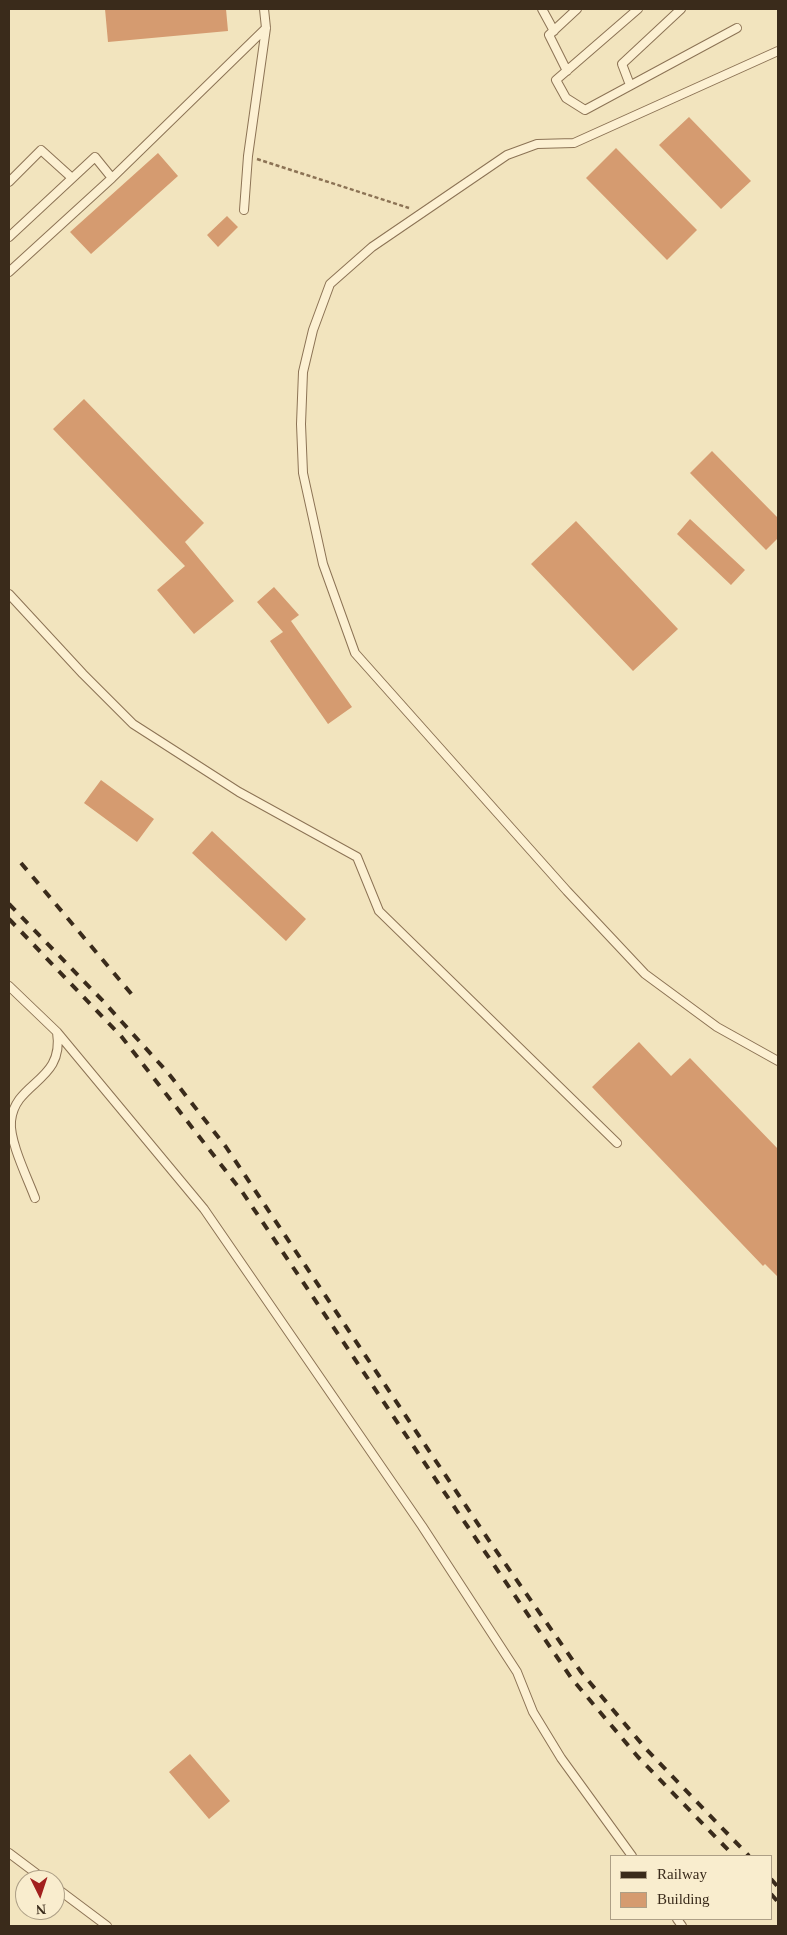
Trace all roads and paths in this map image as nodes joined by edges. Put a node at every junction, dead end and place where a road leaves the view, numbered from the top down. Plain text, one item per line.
1 (264, 9) edge
2 (542, 9) edge
3 (577, 9) edge
4 (638, 9) edge
5 (682, 9) edge
6 (266, 28) junction
7 (737, 28) dead end
8 (554, 31) junction
9 (778, 52) edge
10 (567, 71) junction
11 (630, 85) junction
12 (248, 156) junction
13 (72, 178) junction
14 (112, 178) junction
15 (9, 182) edge
16 (244, 210) dead end
17 (422, 212) junction
18 (9, 237) edge
19 (9, 272) edge
20 (9, 594) edge
21 (9, 986) edge
22 (57, 1032) junction
23 (778, 1061) edge
24 (617, 1143) dead end
25 (36, 1198) dead end
26 (9, 1853) edge
27 (631, 1855) edge
28 (32, 1870) edge
29 (65, 1894) edge
30 (107, 1926) edge

1 - 6 lane
2 - 8 lane
3 - 8 lane
4 - 10 lane
5 - 11 lane
6 - 12 lane
6 - 14 lane
7 - 11 lane
8 - 10 lane
9 - 17 lane
10 - 11 lane
12 - 16 lane
12 - 17 path
13 - 14 lane
13 - 15 lane
13 - 18 lane
14 - 19 lane
17 - 23 lane
20 - 24 lane
21 - 22 lane
22 - 25 lane
22 - 27 lane
26 - 28 lane
29 - 30 lane

